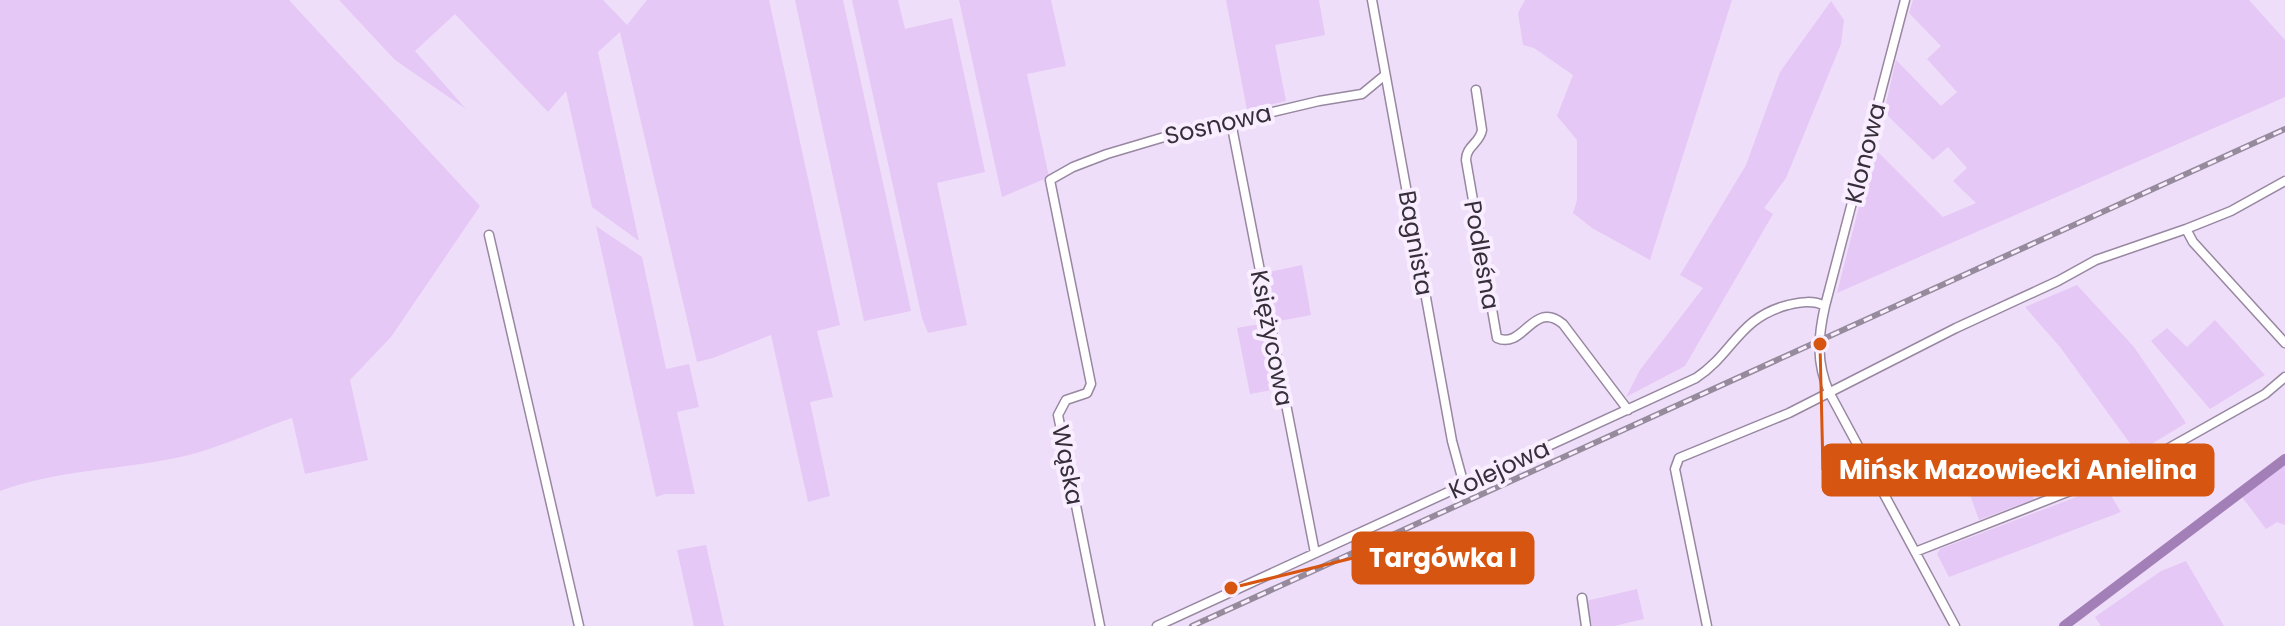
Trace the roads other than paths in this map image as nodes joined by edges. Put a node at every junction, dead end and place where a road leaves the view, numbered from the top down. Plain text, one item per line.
1 (1372, 0) edge
2 (1905, 0) edge
3 (1385, 75) junction
4 (1476, 90) dead end
5 (1231, 122) junction
6 (1050, 180) joint
7 (2285, 181) edge
8 (2186, 229) junction
9 (489, 235) dead end
10 (1825, 306) junction
11 (2285, 343) edge
12 (2285, 377) edge
13 (1829, 392) junction
14 (1628, 410) junction
15 (1464, 485) junction
16 (1915, 552) junction
17 (1315, 553) junction
18 (1582, 598) dead end
19 (579, 626) edge
20 (1100, 626) edge
21 (1157, 626) edge
22 (1586, 626) edge
23 (1707, 626) edge
24 (1955, 626) edge

1 - 3 street, Bagnista
2 - 10 street, Klonowa
3 - 5 street, Sosnowa
3 - 15 street, Bagnista
4 - 14 street, Podleśna
5 - 6 street, Sosnowa
5 - 17 street, Księżycowa
6 - 20 street, Wąska
7 - 8 street
8 - 11 street
8 - 13 street
9 - 19 street
10 - 13 street, Klonowa
10 - 14 street, Kolejowa
12 - 16 street
13 - 16 street, Klonowa
13 - 23 street
14 - 15 street, Kolejowa
15 - 17 street, Kolejowa
16 - 24 street, Klonowa
17 - 21 street, Kolejowa
18 - 22 street

